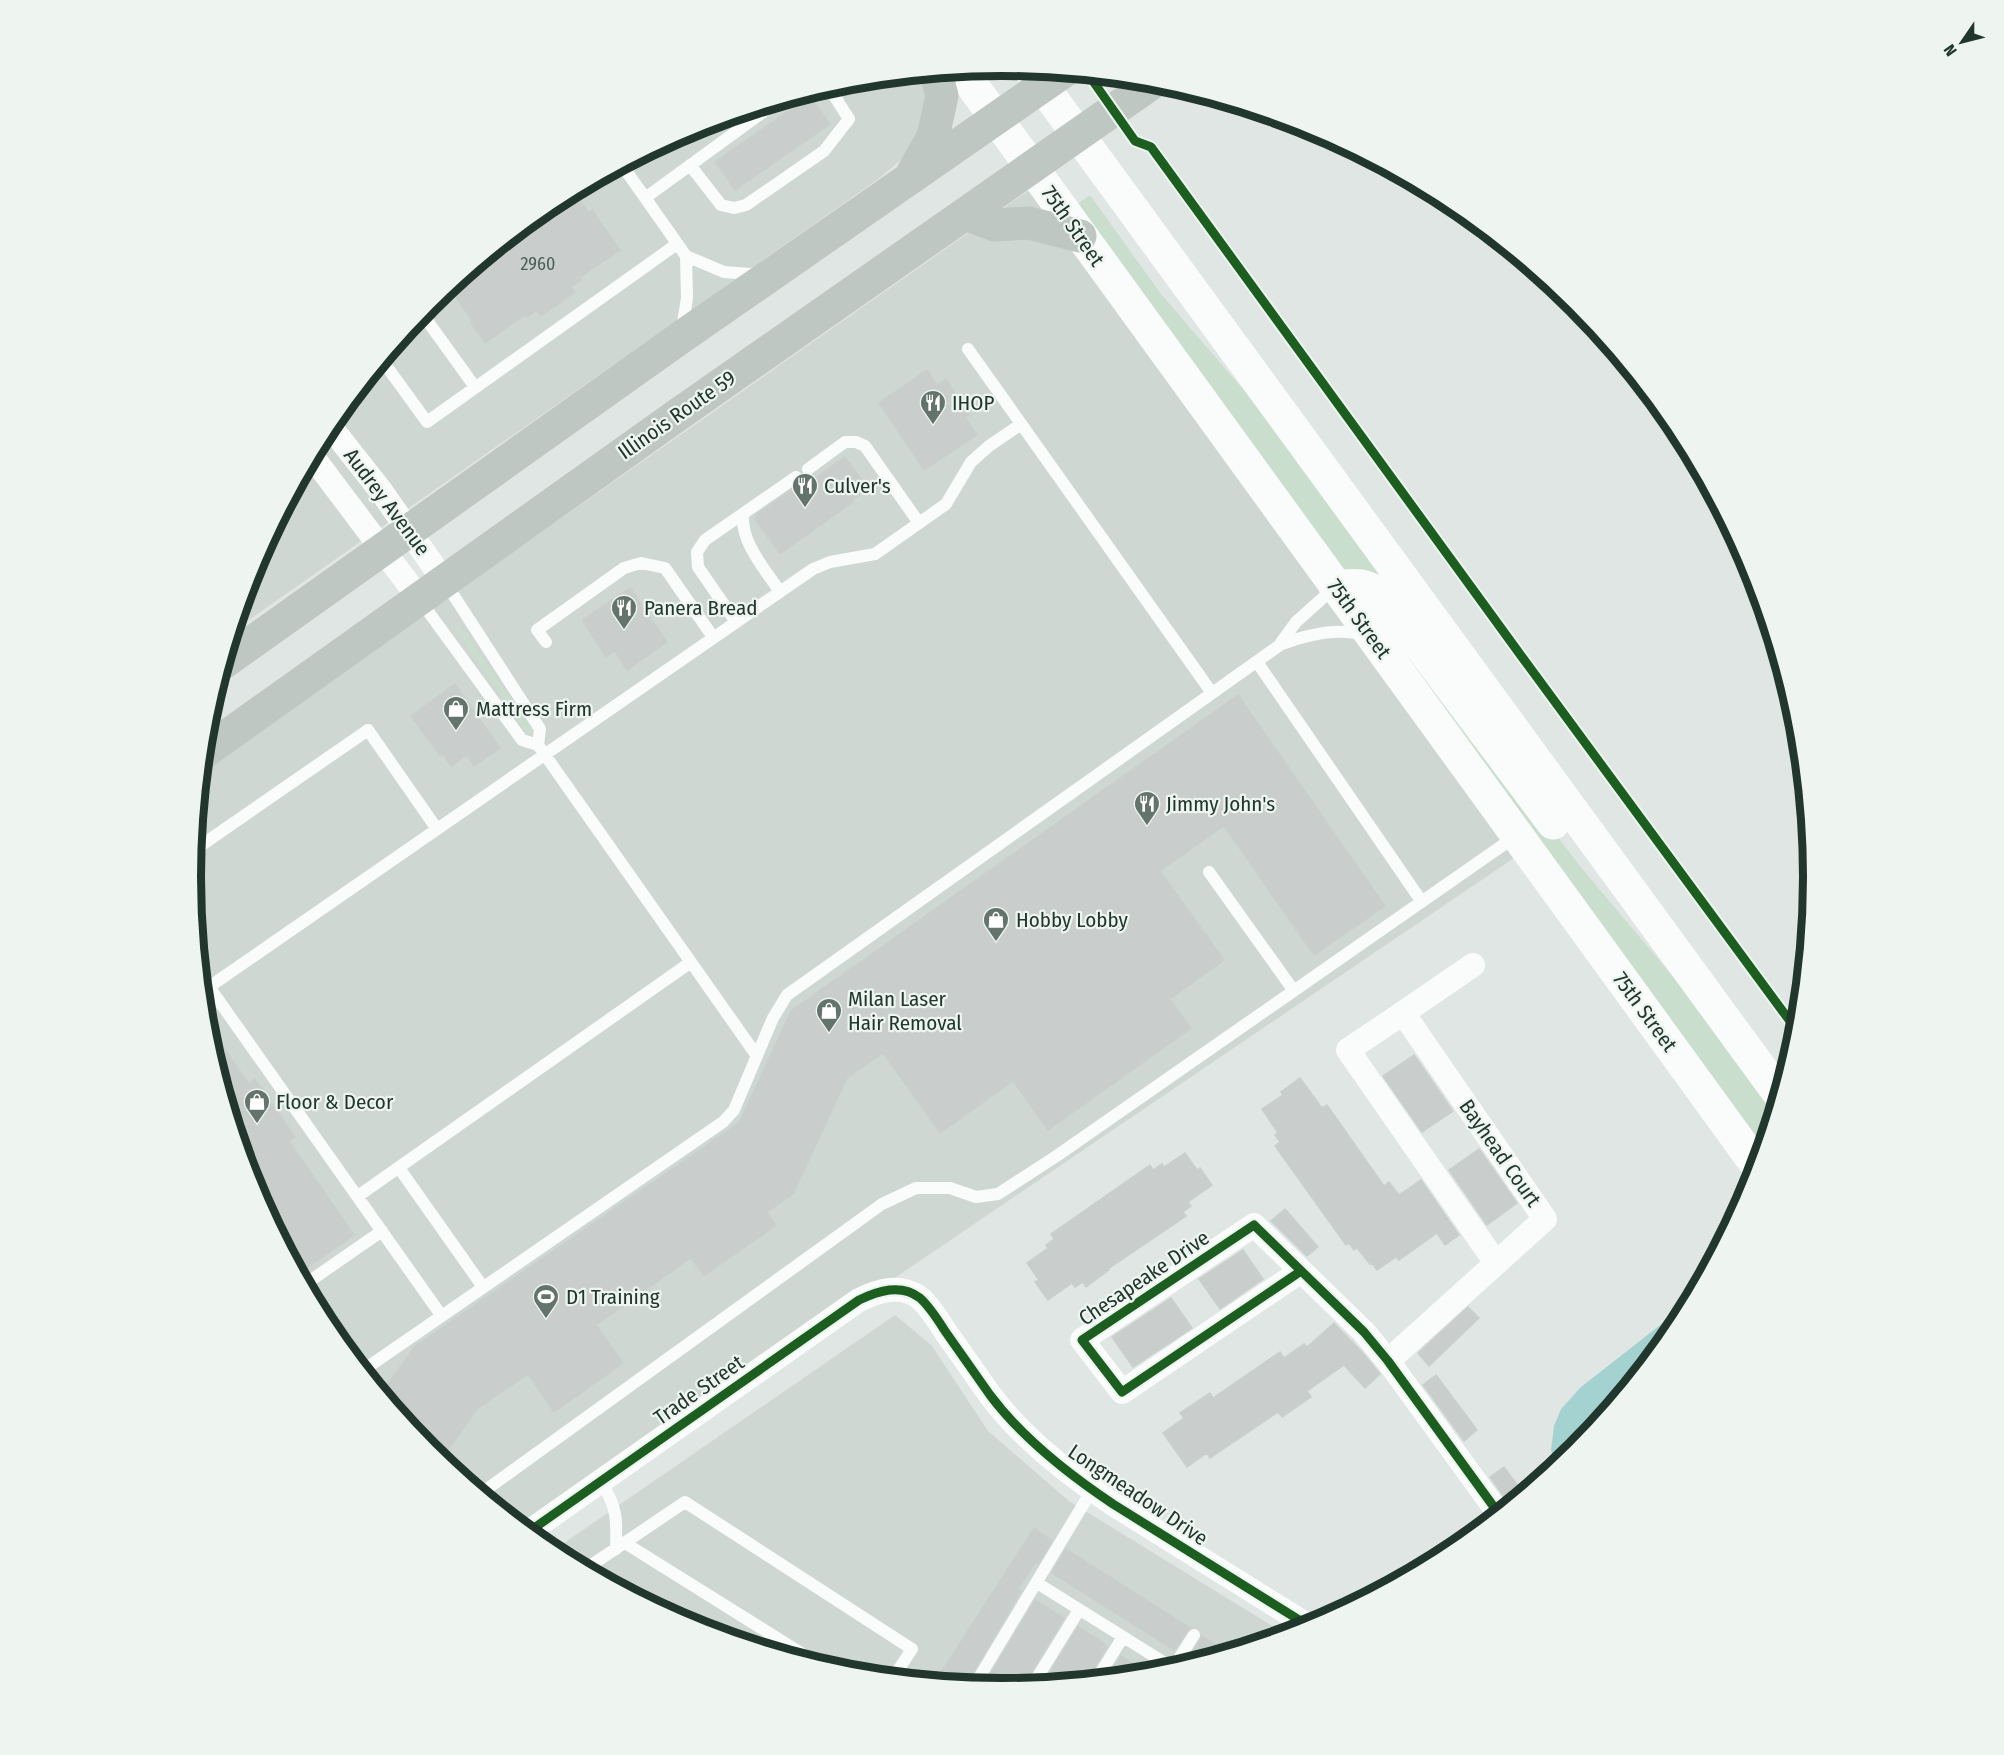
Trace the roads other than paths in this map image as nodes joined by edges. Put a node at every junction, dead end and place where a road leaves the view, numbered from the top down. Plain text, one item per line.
1 (966, 77) edge
2 (1043, 78) edge
3 (1046, 78) edge
4 (938, 79) edge
5 (1143, 89) edge
6 (834, 95) edge
7 (760, 115) edge
8 (996, 118) junction
9 (1077, 136) junction
10 (690, 165) junction
11 (1032, 167) junction
12 (626, 171) edge
13 (909, 180) junction
14 (645, 198) junction
15 (966, 213) junction
16 (1080, 236) junction
17 (677, 244) junction
18 (686, 256) junction
19 (780, 268) junction
20 (427, 320) edge
21 (680, 338) junction
22 (968, 349) dead end
23 (386, 366) edge
24 (475, 387) junction
25 (1020, 425) junction
26 (335, 433) edge
27 (317, 463) edge
28 (808, 469) dead end
29 (796, 477) dead end
30 (743, 514) junction
31 (919, 523) junction
32 (410, 531) junction
33 (381, 551) junction
34 (1335, 587) junction
35 (431, 589) junction
36 (780, 592) junction
37 (736, 622) junction
38 (1371, 636) junction
39 (713, 637) junction
40 (546, 642) dead end
41 (1280, 645) junction
42 (232, 656) edge
43 (1257, 662) junction
44 (1212, 693) junction
45 (212, 746) edge
46 (541, 749) junction
47 (437, 829) junction
48 (1516, 836) junction
49 (202, 845) edge
50 (1616, 871) junction
51 (1209, 872) dead end
52 (1422, 902) junction
53 (691, 962) junction
54 (1473, 965) dead end
55 (209, 987) joint
56 (1294, 991) junction
57 (1403, 1013) junction
58 (757, 1056) junction
59 (1775, 1088) edge
60 (1752, 1158) edge
61 (399, 1168) junction
62 (358, 1196) junction
63 (382, 1230) junction
64 (1496, 1263) junction
65 (1301, 1271) junction
66 (310, 1281) edge
67 (483, 1287) junction
68 (897, 1289) joint
69 (441, 1315) junction
70 (1388, 1361) junction
71 (368, 1367) edge
72 (601, 1481) junction
73 (486, 1490) edge
74 (1092, 1490) junction
75 (1495, 1509) edge
76 (534, 1528) edge
77 (620, 1546) junction
78 (591, 1565) edge
79 (1036, 1583) junction
80 (1079, 1610) junction
81 (1300, 1621) edge
82 (1194, 1635) dead end
83 (1123, 1637) junction
84 (797, 1652) edge
85 (1179, 1658) edge
86 (1162, 1662) edge
87 (898, 1672) edge
88 (1101, 1673) edge
89 (1037, 1677) edge
90 (979, 1678) edge

1 - 8 main road, 75th Street
2 - 8 main road
3 - 9 main road
4 - 13 main road
5 - 9 main road, Illinois Route 59
6 - 10 lane
7 - 10 lane
8 - 11 main road, 75th Street
8 - 13 main road
9 - 11 main road, Illinois Route 59
9 - 50 main road
10 - 14 lane
11 - 15 main road, Illinois Route 59
11 - 16 main road, 75th Street
12 - 14 lane
13 - 19 main road
14 - 17 lane
15 - 16 main road
15 - 35 main road, Illinois Route 59
16 - 34 main road, 75th Street
17 - 18 lane
17 - 24 lane
18 - 19 lane
18 - 21 lane
19 - 21 main road
20 - 24 lane
21 - 32 main road
22 - 25 lane
23 - 24 lane
25 - 31 lane
25 - 44 lane
26 - 32 street, Audrey Avenue
27 - 33 street, Audrey Avenue
28 - 31 lane
29 - 30 lane
30 - 36 lane
30 - 37 lane
31 - 36 lane
32 - 33 main road
32 - 35 street, Audrey Avenue
33 - 35 street, Audrey Avenue
33 - 42 main road
34 - 38 main road, 75th Street
34 - 41 lane
34 - 50 main road
35 - 45 main road, Illinois Route 59
35 - 46 lane
35 - 46 lane
36 - 37 lane
37 - 39 lane
38 - 41 lane
38 - 48 main road, 75th Street
39 - 40 lane
39 - 46 lane
41 - 43 lane
43 - 44 lane
43 - 52 lane
44 - 58 lane
46 - 47 lane
46 - 53 lane
47 - 49 lane
47 - 55 lane
48 - 52 lane
48 - 60 main road, 75th Street
50 - 59 main road
51 - 56 lane
52 - 56 lane
53 - 58 lane
53 - 61 lane
54 - 57 street
55 - 62 lane
56 - 73 lane
57 - 64 street, Bayhead Court
57 - 64 street
58 - 67 lane
61 - 62 lane
61 - 67 lane
62 - 63 lane
63 - 66 lane
63 - 69 lane
64 - 70 street, Bayhead Court
65 - 65 street, Chesapeake Drive
65 - 70 street, Chesapeake Drive
67 - 69 lane
68 - 72 street, Trade Street
68 - 74 street, Longmeadow Drive
69 - 71 lane
70 - 75 street, Chesapeake Drive
72 - 76 street, Trade Street
72 - 77 lane
74 - 79 lane
74 - 81 street, Longmeadow Drive
77 - 78 lane
77 - 84 lane
77 - 87 lane
79 - 80 lane
79 - 90 lane
80 - 83 lane
80 - 89 lane
82 - 85 lane
83 - 86 lane
83 - 88 lane

